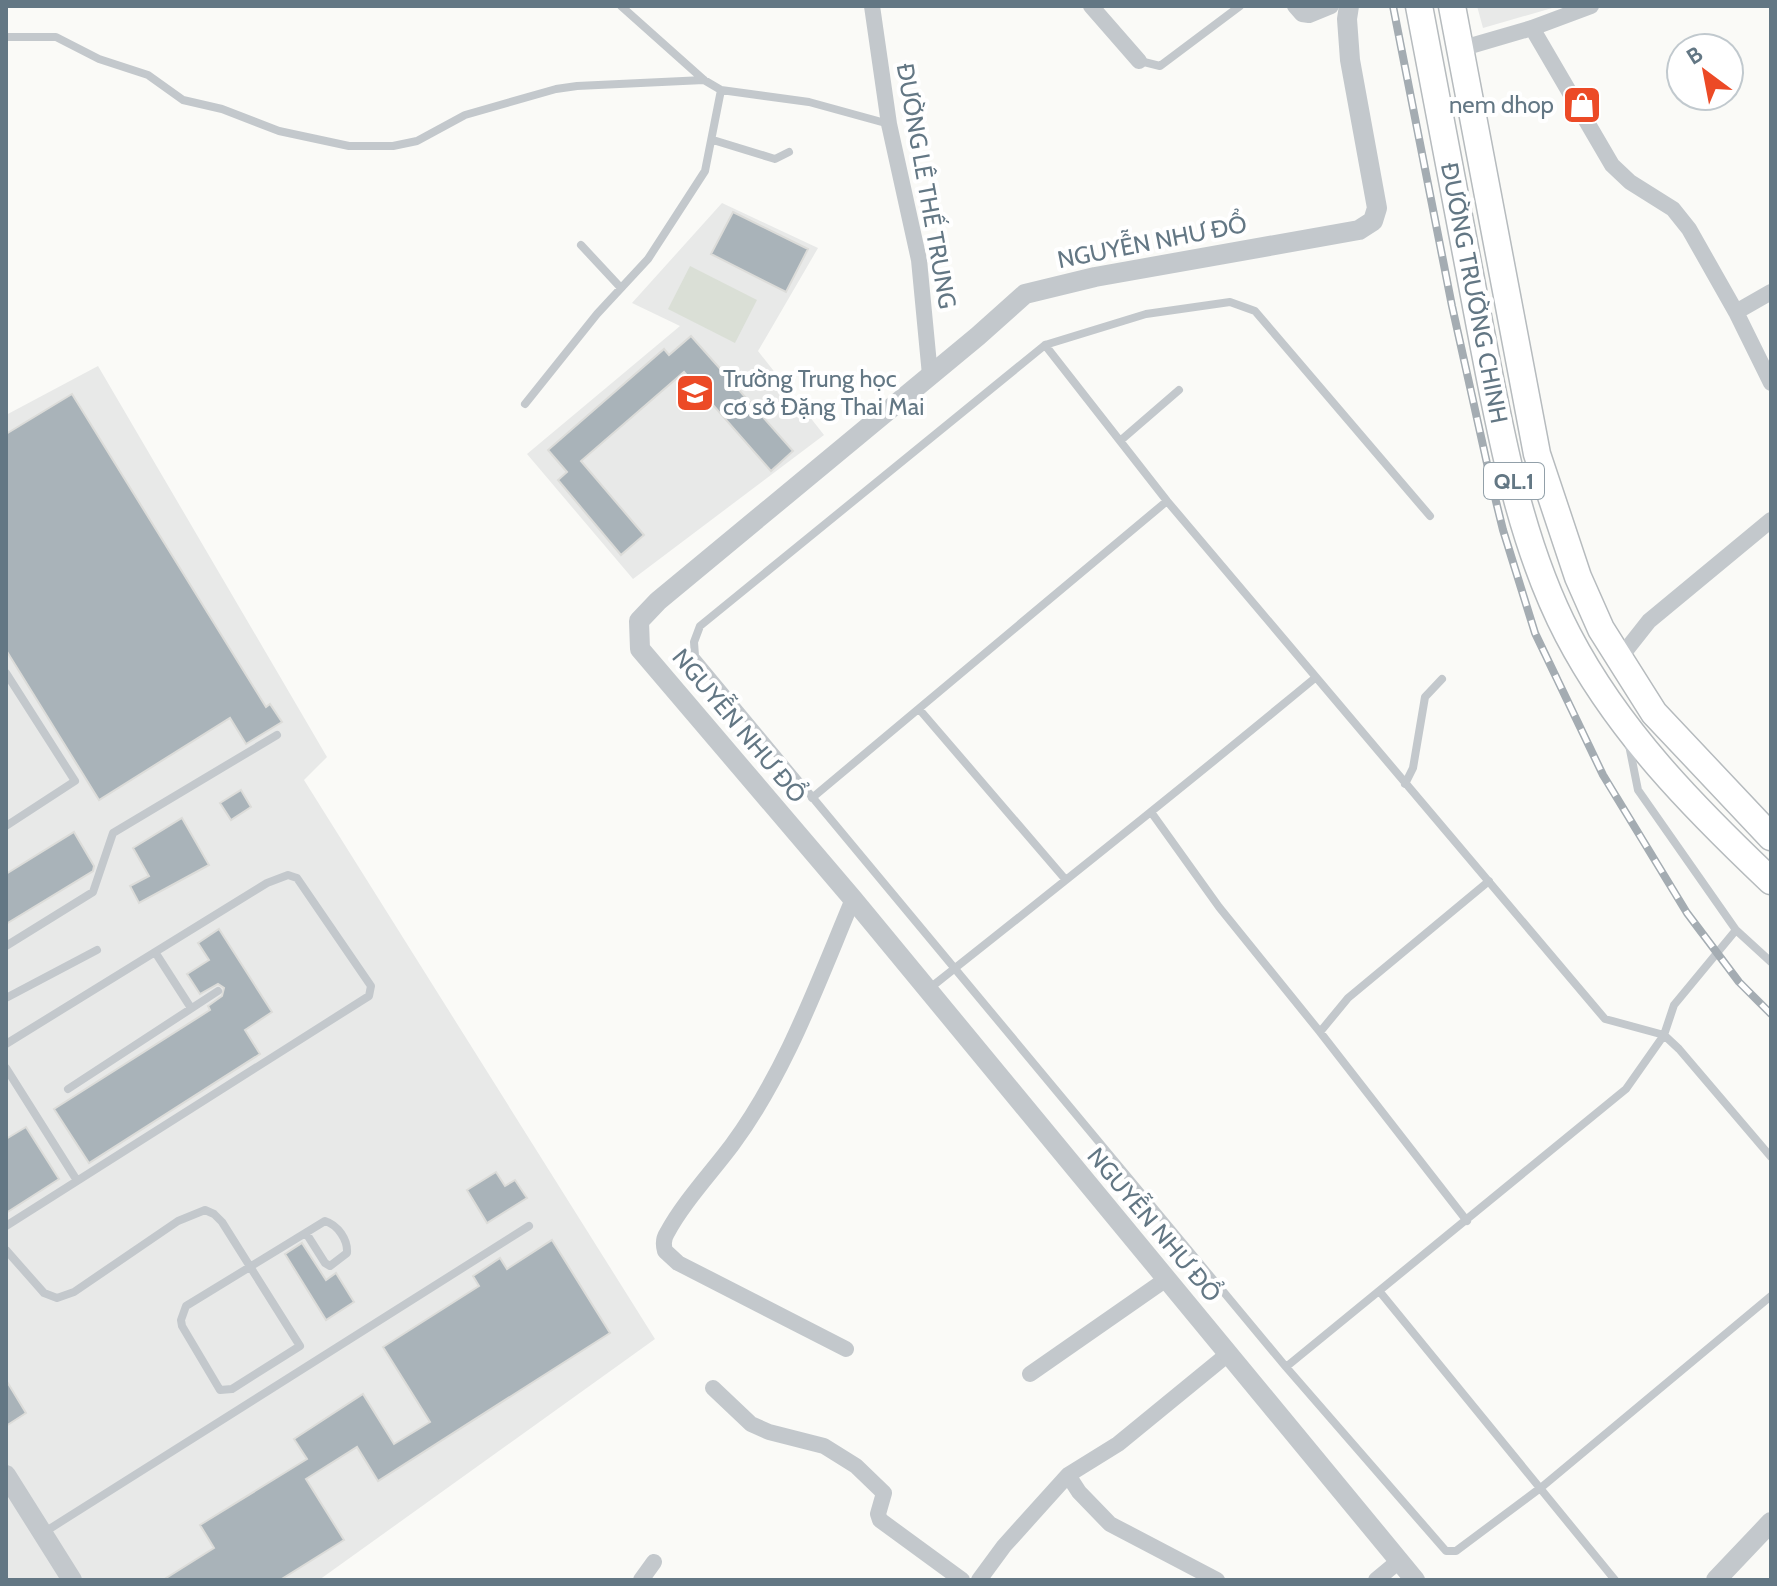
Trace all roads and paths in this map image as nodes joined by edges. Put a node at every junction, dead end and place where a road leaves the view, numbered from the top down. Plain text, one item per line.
1 (621, 6) edge
2 (872, 6) edge
3 (1091, 6) edge
4 (1240, 6) edge
5 (1295, 6) edge
6 (1331, 6) edge
7 (1349, 6) edge
8 (1419, 6) edge
9 (1452, 6) edge
10 (1591, 6) edge
11 (1532, 28) junction
12 (6, 37) edge
13 (1460, 49) junction
14 (1139, 61) joint
15 (704, 80) junction
16 (721, 90) junction
17 (889, 124) junction
18 (713, 140) junction
19 (789, 152) dead end
20 (581, 245) dead end
21 (621, 288) junction
22 (1771, 292) edge
23 (1736, 312) junction
24 (1045, 345) junction
25 (930, 375) junction
26 (1771, 383) edge
27 (1179, 390) dead end
28 (525, 404) dead end
29 (1120, 441) junction
30 (1167, 501) junction
31 (1430, 516) dead end
32 (1769, 527) edge
33 (1619, 659) junction
34 (6, 673) edge
35 (1315, 678) junction
36 (1442, 679) dead end
37 (919, 709) junction
38 (1654, 713) junction
39 (1628, 731) junction
40 (277, 735) dead end
41 (1405, 784) junction
42 (812, 798) junction
43 (1151, 812) junction
44 (6, 826) edge
45 (1771, 837) edge
46 (1065, 879) junction
47 (1489, 881) junction
48 (1771, 881) edge
49 (853, 899) junction
50 (1736, 930) junction
51 (6, 946) edge
52 (97, 950) dead end
53 (155, 952) junction
54 (1771, 962) edge
55 (954, 969) junction
56 (218, 991) dead end
57 (927, 991) junction
58 (6, 998) edge
59 (191, 1008) junction
60 (1320, 1032) junction
61 (1664, 1035) junction
62 (6, 1044) edge
63 (6, 1068) edge
64 (68, 1089) dead end
65 (1771, 1157) edge
66 (76, 1179) junction
67 (1467, 1221) junction
68 (6, 1226) edge
69 (529, 1226) dead end
70 (306, 1233) junction
71 (6, 1250) edge
72 (251, 1268) junction
73 (1165, 1280) junction
74 (1380, 1292) junction
75 (1771, 1296) edge
76 (846, 1349) dead end
77 (1228, 1354) junction
78 (1286, 1367) junction
79 (1030, 1374) dead end
80 (713, 1388) dead end
81 (1068, 1475) junction
82 (7, 1478) edge
83 (1540, 1488) junction
84 (1771, 1522) edge
85 (43, 1533) junction
86 (1399, 1561) junction
87 (654, 1562) dead end
88 (72, 1580) edge
89 (641, 1580) edge
90 (962, 1580) edge
91 (979, 1580) edge
92 (1217, 1580) edge
93 (1376, 1580) edge
94 (1415, 1580) edge
95 (1615, 1580) edge
96 (1716, 1580) edge

1 - 15 lane
2 - 17 street, ĐƯỜNG LÊ THẾ TRUNG
3 - 14 street
4 - 14 lane
5 - 6 street
7 - 25 street, NGUYỄN NHƯ ĐỔ
8 - 39 highway, ĐƯỜNG TRƯỜNG CHINH / QL.1
9 - 13 highway, ĐƯỜNG TRƯỜNG CHINH / QL.1
10 - 11 street
11 - 13 street
11 - 23 street
12 - 15 lane
13 - 33 highway, ĐƯỜNG TRƯỜNG CHINH / QL.1
15 - 16 lane
16 - 17 lane
16 - 18 lane
17 - 25 street, ĐƯỜNG LÊ THẾ TRUNG
18 - 19 lane
18 - 21 lane
20 - 21 lane
21 - 28 lane
22 - 23 street
23 - 26 street
24 - 29 lane
24 - 31 lane
24 - 42 lane
25 - 49 street, NGUYỄN NHƯ ĐỔ
27 - 29 lane
29 - 30 lane
30 - 35 lane
30 - 37 lane
32 - 33 street
33 - 38 highway, ĐƯỜNG TRƯỜNG CHINH / QL.1
34 - 44 lane
35 - 41 lane
35 - 43 lane
36 - 41 lane
37 - 42 lane
37 - 46 lane
38 - 39 lane
38 - 45 highway, ĐƯỜNG TRƯỜNG CHINH / QL.1
39 - 48 highway, ĐƯỜNG TRƯỜNG CHINH / QL.1
39 - 50 lane
40 - 51 lane
41 - 47 lane
42 - 55 lane
43 - 46 lane
43 - 60 lane
46 - 55 lane
47 - 60 lane
47 - 61 lane
49 - 57 street, NGUYỄN NHƯ ĐỔ
49 - 76 street
50 - 54 lane
50 - 61 lane
52 - 58 lane
53 - 59 lane
53 - 62 lane
53 - 66 lane
55 - 57 lane
55 - 78 lane
56 - 59 lane
57 - 73 street, NGUYỄN NHƯ ĐỔ
59 - 64 lane
60 - 67 lane
61 - 65 lane
61 - 67 lane
63 - 66 lane
66 - 68 lane
67 - 74 lane
69 - 85 lane
70 - 70 lane
70 - 72 lane
71 - 72 lane
72 - 72 lane
73 - 77 street, NGUYỄN NHƯ ĐỔ
73 - 79 street
74 - 78 lane
74 - 83 lane
75 - 83 lane
77 - 81 street
77 - 86 street, NGUYỄN NHƯ ĐỔ
78 - 83 lane
80 - 90 street
81 - 91 street
81 - 92 street
82 - 85 street
83 - 95 lane
84 - 96 street
85 - 88 street
86 - 93 street
86 - 94 street, NGUYỄN NHƯ ĐỔ
87 - 89 street

